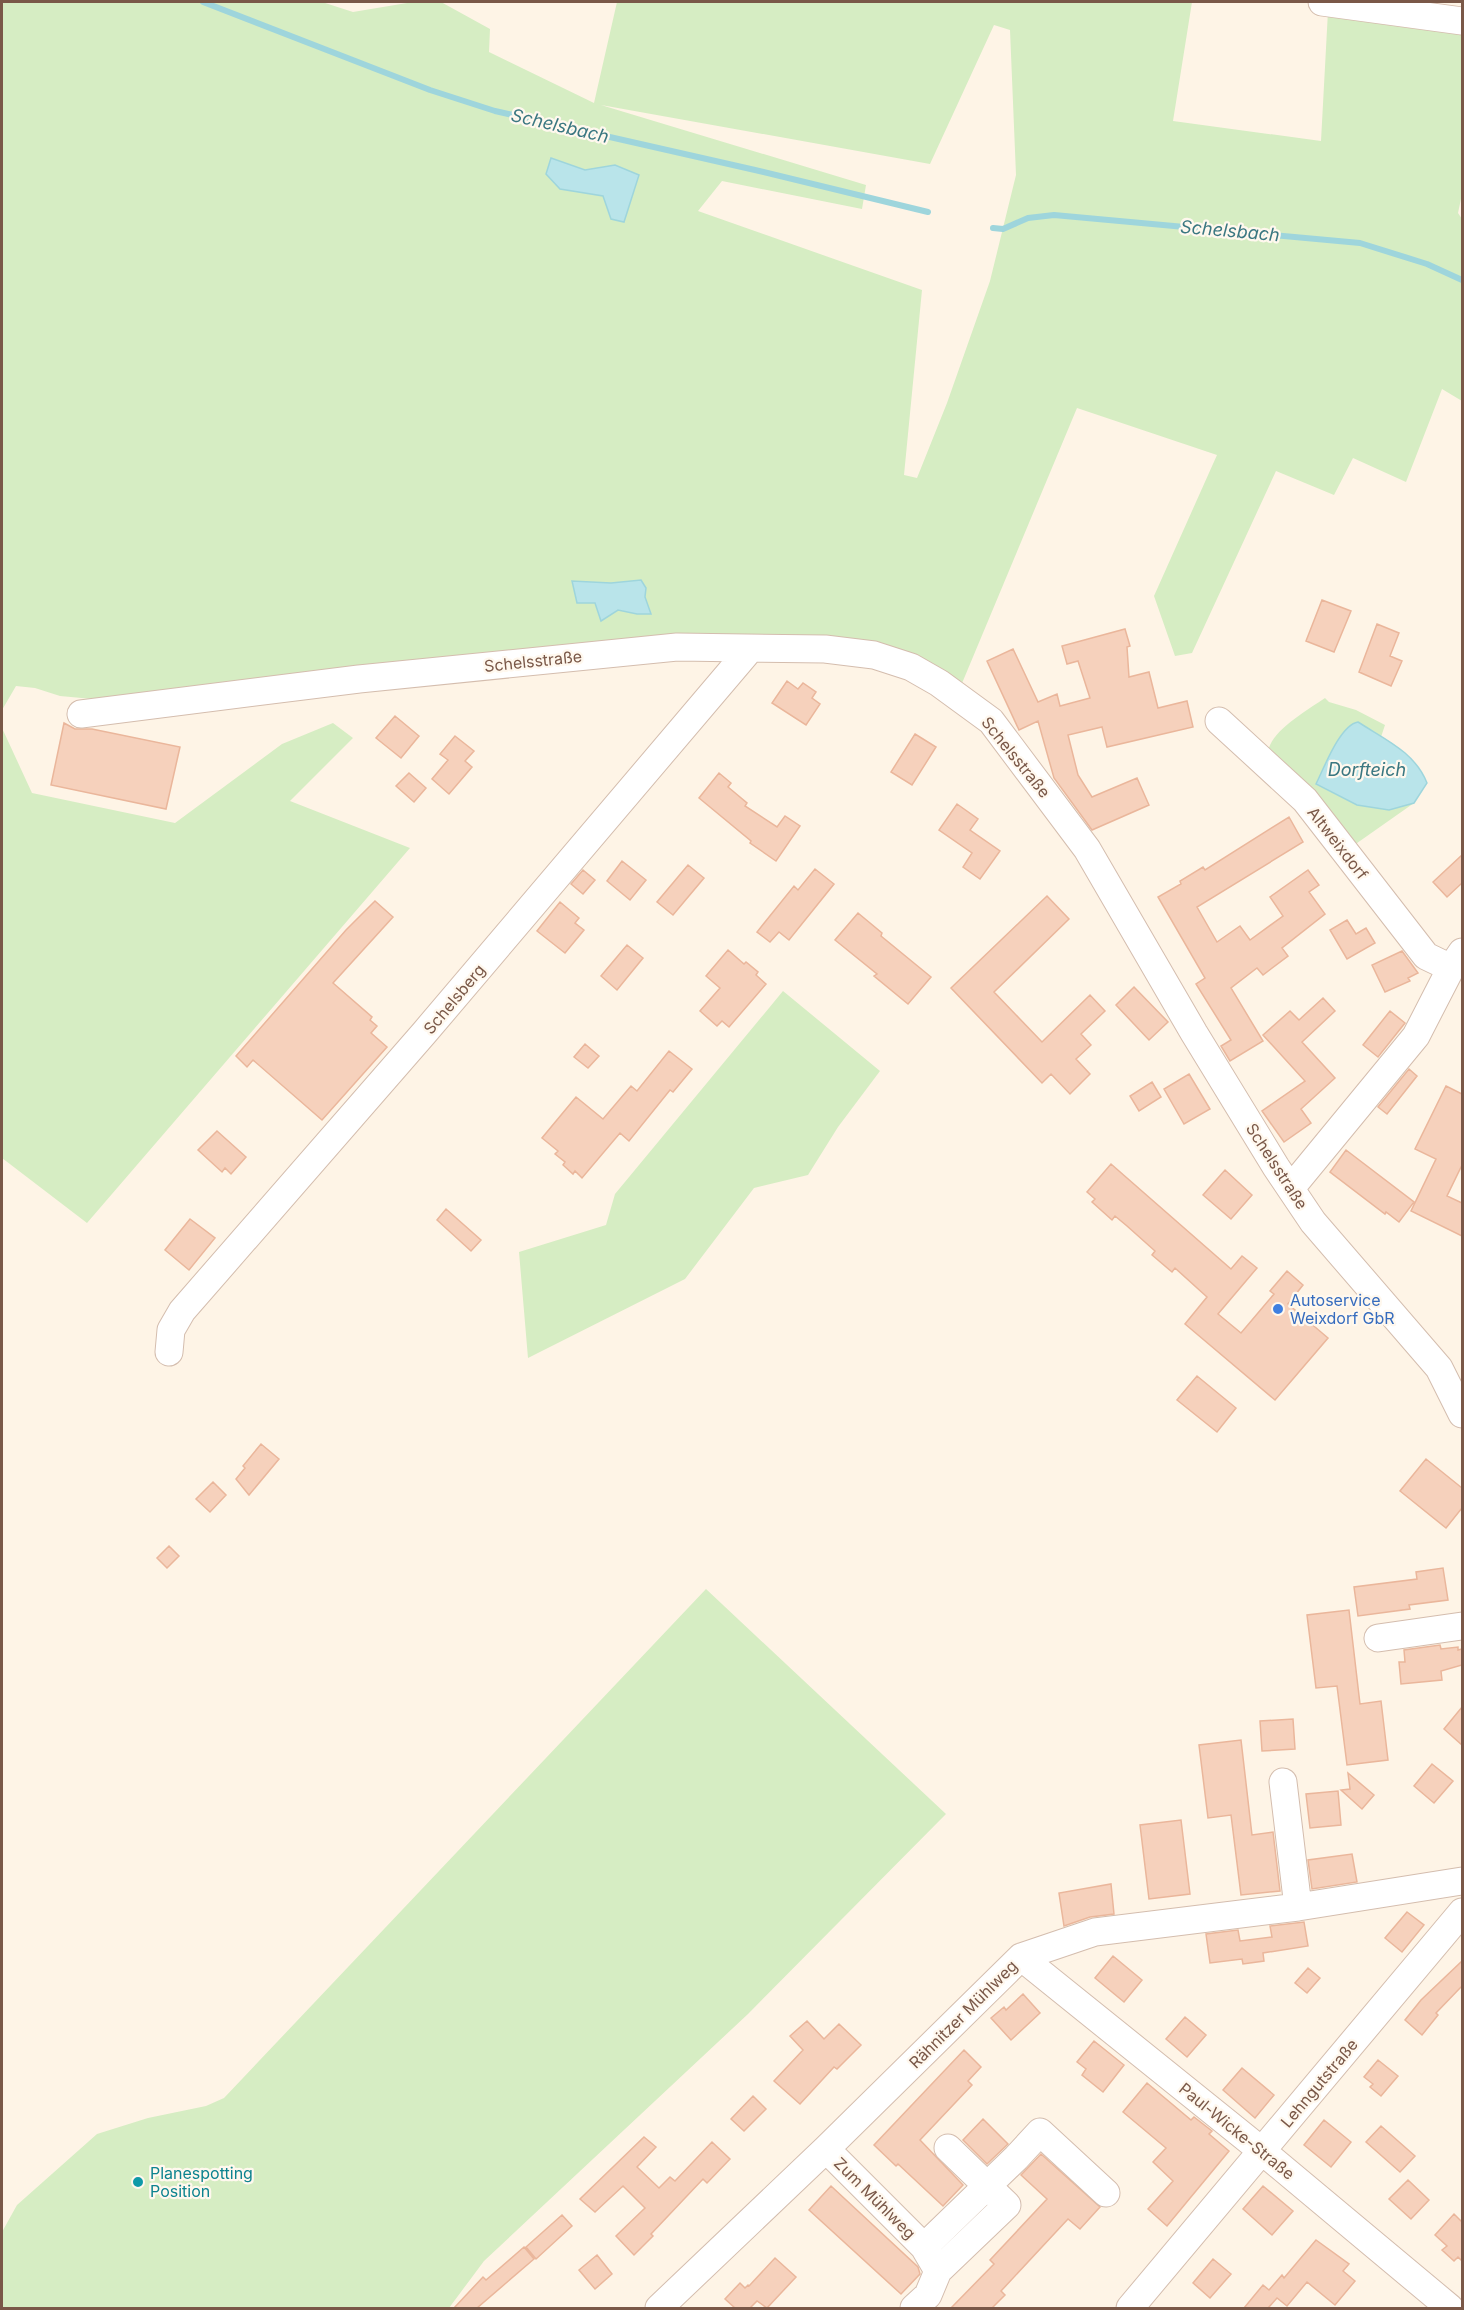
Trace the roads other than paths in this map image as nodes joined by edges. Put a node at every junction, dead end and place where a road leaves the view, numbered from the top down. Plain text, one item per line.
1 (1322, 2) edge
2 (1462, 21) edge
3 (750, 649) junction
4 (81, 714) dead end
5 (1219, 721) dead end
6 (1457, 960) edge
7 (1291, 1188) junction
8 (169, 1352) dead end
9 (1462, 1414) edge
10 (1462, 1626) edge
11 (1378, 1638) dead end
12 (1283, 1782) dead end
13 (1462, 1881) edge
14 (1298, 1907) junction
15 (1462, 1912) edge
16 (1021, 1957) junction
17 (948, 2148) dead end
18 (826, 2149) junction
19 (1262, 2151) junction
20 (988, 2186) junction
21 (1106, 2193) dead end
22 (924, 2247) junction
23 (938, 2271) junction
24 (659, 2308) edge
25 (914, 2308) edge
26 (1130, 2308) edge
27 (1450, 2308) edge

1 - 2 street
3 - 4 street, Schelsstraße
3 - 7 street, Schelsstraße
3 - 8 street, Schelsberg
5 - 6 street, Altweixdorf
6 - 7 street, Altweixdorf
7 - 9 street, Schelsstraße
10 - 11 street
12 - 14 street
13 - 14 street, Rähnitzer Mühlweg
14 - 16 street, Rähnitzer Mühlweg
15 - 19 street, Lehngutstraße
16 - 18 street, Rähnitzer Mühlweg
16 - 19 street, Paul-Wicke-Straße
17 - 20 street
18 - 22 street, Zum Mühlweg
18 - 24 street, Rähnitzer Mühlweg
19 - 26 street, Lehngutstraße
19 - 27 street, Paul-Wicke-Straße
20 - 21 street, Zum Mühlweg
20 - 22 street, Zum Mühlweg
20 - 23 street
22 - 23 street, Zum Mühlweg
23 - 25 street

